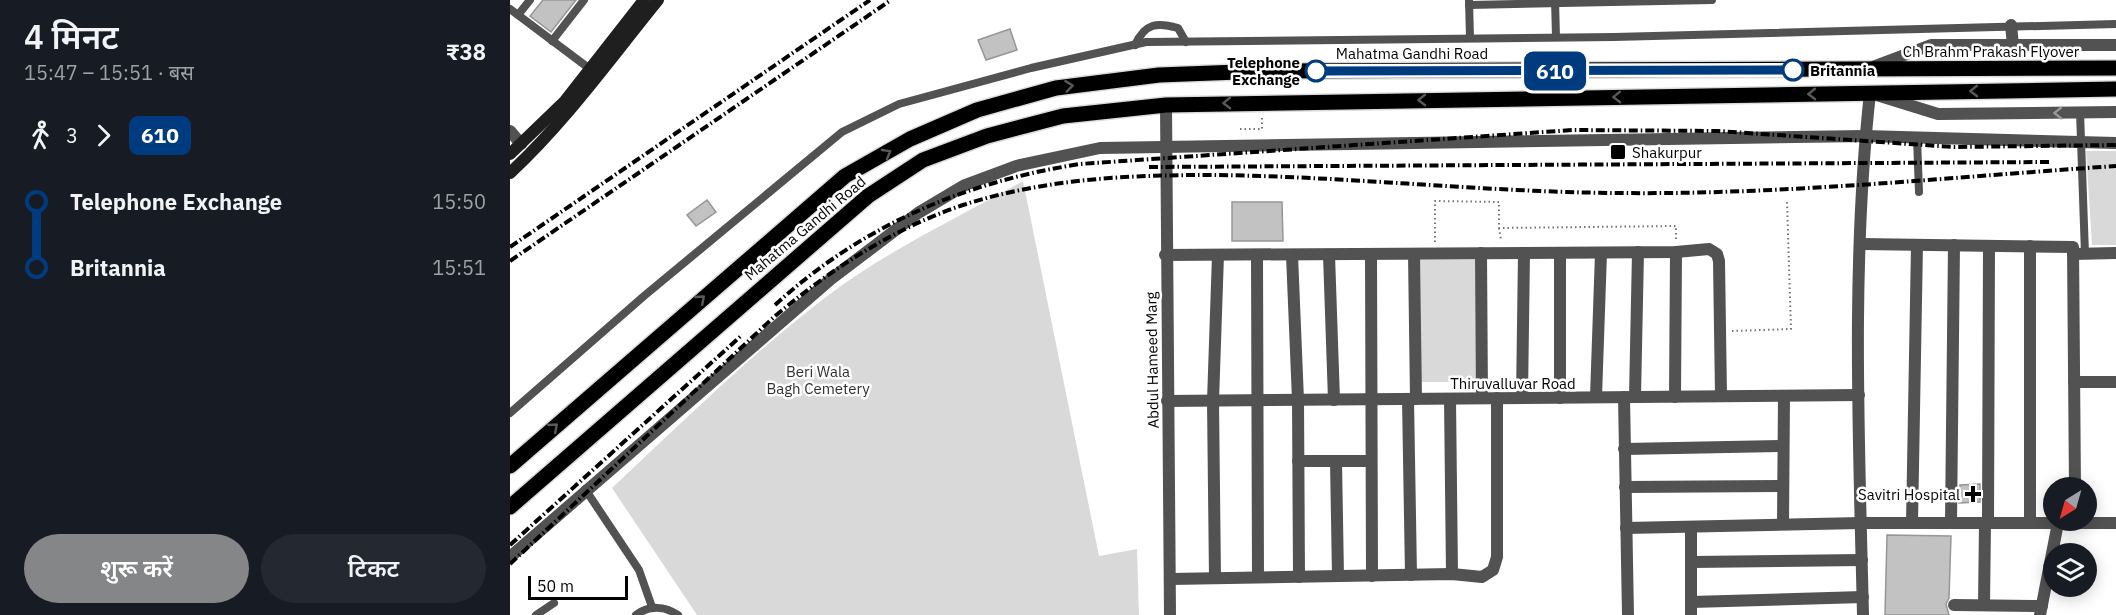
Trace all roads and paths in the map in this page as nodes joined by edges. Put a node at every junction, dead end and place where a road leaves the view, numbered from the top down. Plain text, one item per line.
1 (530, 0) edge
2 (584, 0) edge
3 (644, 0) edge
4 (658, 0) edge
5 (1712, 0) edge
6 (1469, 2) edge
7 (1555, 2) edge
8 (514, 12) edge
9 (2116, 24) edge
10 (2012, 25) junction
11 (1556, 37) junction
12 (1470, 38) junction
13 (552, 41) junction
14 (1186, 42) junction
15 (1136, 45) junction
16 (2013, 45) junction
17 (2116, 45) edge
18 (2116, 68) edge
19 (590, 69) junction
20 (1865, 70) junction
21 (2116, 89) edge
22 (1870, 93) junction
23 (1166, 105) junction
24 (2080, 112) junction
25 (2116, 112) edge
26 (1240, 129) dead end
27 (1262, 129) dead end
28 (510, 131) edge
29 (1865, 136) junction
30 (1917, 138) junction
31 (2081, 143) junction
32 (2116, 143) edge
33 (521, 144) junction
34 (1164, 146) junction
35 (510, 154) edge
36 (531, 154) junction
37 (510, 173) edge
38 (1918, 192) dead end
39 (1787, 202) dead end
40 (1861, 244) junction
41 (1917, 245) junction
42 (1954, 245) junction
43 (1989, 246) junction
44 (2030, 246) junction
45 (1638, 252) junction
46 (1676, 252) junction
47 (1524, 253) junction
48 (1560, 253) junction
49 (1601, 253) junction
50 (2116, 253) edge
51 (1371, 254) junction
52 (1414, 254) junction
53 (1435, 254) junction
54 (1481, 254) junction
55 (2079, 254) junction
56 (1166, 255) junction
57 (1218, 255) junction
58 (1257, 255) junction
59 (1292, 255) junction
60 (1329, 255) junction
61 (1720, 332) junction
62 (2074, 382) junction
63 (2116, 382) edge
64 (1859, 395) junction
65 (1721, 396) junction
66 (1784, 396) junction
67 (1630, 397) junction
68 (1675, 397) junction
69 (1482, 398) junction
70 (1497, 398) junction
71 (1522, 398) junction
72 (1560, 398) junction
73 (1596, 398) junction
74 (1371, 399) junction
75 (1412, 399) junction
76 (1450, 399) junction
77 (1257, 400) junction
78 (1298, 400) junction
79 (1334, 400) junction
80 (1167, 401) junction
81 (1213, 401) junction
82 (510, 413) edge
83 (1783, 446) junction
84 (1624, 449) junction
85 (1298, 461) junction
86 (1336, 461) junction
87 (1371, 461) junction
88 (510, 466) edge
89 (2075, 477) edge
90 (1783, 486) junction
91 (1625, 487) junction
92 (585, 489) junction
93 (510, 507) edge
94 (1951, 522) junction
95 (1862, 523) junction
96 (1912, 523) junction
97 (1987, 523) junction
98 (2030, 523) junction
99 (2043, 523) edge
100 (2097, 523) edge
101 (2116, 523) edge
102 (1782, 524) junction
103 (1691, 526) junction
104 (1626, 528) junction
105 (2056, 531) edge
106 (510, 557) edge
107 (1862, 560) junction
108 (1691, 562) junction
109 (1452, 574) junction
110 (1411, 575) junction
111 (1338, 576) junction
112 (1372, 576) junction
113 (1258, 577) junction
114 (1299, 577) junction
115 (1215, 578) junction
116 (1170, 579) junction
117 (1863, 597) junction
118 (1691, 602) junction
119 (554, 603) dead end
120 (1954, 605) dead end
121 (1984, 605) junction
122 (652, 607) junction
123 (2041, 611) edge
124 (536, 615) edge
125 (636, 615) edge
126 (678, 615) edge
127 (1170, 615) edge
128 (1628, 615) edge
129 (1691, 615) edge
130 (1863, 615) edge

1 - 8 lane
2 - 13 lane
3 - 19 main road
4 - 36 main road
5 - 7 lane
6 - 7 lane
6 - 12 lane
7 - 11 lane
8 - 13 lane
9 - 10 lane
10 - 11 lane
10 - 16 street
11 - 12 lane
12 - 14 lane
13 - 19 lane
14 - 15 lane
14 - 15 lane
15 - 82 lane
16 - 17 street
16 - 20 street
18 - 20 main road, Ch Brahm Prakash Flyover
19 - 33 main road
88 -> 20 main road, Mahatma Gandhi Road
21 -> 22 main road
22 -> 23 main road, Mahatma Gandhi Road
24 -> 22 street
22 - 29 street
23 - 34 street, Abdul Hameed Marg
23 - 93 main road, Mahatma Gandhi Road
24 - 25 street
24 - 31 lane
26 - 27 path
28 - 33 street
29 - 30 street
29 - 34 street
29 - 40 street
30 - 31 street
30 - 38 lane
31 - 32 street
31 - 55 lane
33 - 35 main road
33 - 36 main road
34 - 56 street, Abdul Hameed Marg
34 - 92 street
36 - 37 main road
39 - 61 path
40 - 41 street
40 - 64 street
41 - 42 street
41 - 96 street
42 - 43 street
42 - 94 street
43 - 44 street
43 - 97 street
44 - 55 street
44 - 98 street
45 - 46 street
45 - 49 street
45 - 67 street
46 - 53 path
46 - 61 street
46 - 68 street
47 - 48 street
47 - 54 street
47 - 71 street
48 - 49 street
48 - 72 street
49 - 73 street
50 - 55 street
51 - 52 street
51 - 60 street
51 - 74 street
52 - 53 street
52 - 75 street
53 - 54 street
54 - 69 street
55 - 62 street
56 - 57 street
56 - 80 street, Abdul Hameed Marg
57 - 58 street
57 - 81 street
58 - 59 street
58 - 77 street
59 - 60 street
59 - 78 street
60 - 79 street
61 - 65 street
62 - 63 street
62 - 89 street
64 - 66 street, Thiruvalluvar Road
64 - 95 street
65 - 66 street, Thiruvalluvar Road
65 - 68 street, Thiruvalluvar Road
66 - 83 street
67 - 68 street, Thiruvalluvar Road
67 - 73 street, Thiruvalluvar Road
67 - 84 street
69 - 70 street, Thiruvalluvar Road
69 - 76 street, Thiruvalluvar Road
70 - 71 street, Thiruvalluvar Road
70 - 109 street
71 - 72 street, Thiruvalluvar Road
72 - 73 street, Thiruvalluvar Road
74 - 75 street, Thiruvalluvar Road
74 - 79 street, Thiruvalluvar Road
74 - 87 street
75 - 76 street, Thiruvalluvar Road
75 - 110 street
76 - 109 street
77 - 78 street, Thiruvalluvar Road
77 - 81 street, Thiruvalluvar Road
77 - 113 street
78 - 79 street, Thiruvalluvar Road
78 - 85 street
80 - 81 street, Thiruvalluvar Road
80 - 116 street, Abdul Hameed Marg
81 - 115 street
83 - 84 street
83 - 90 street
84 - 91 street
85 - 86 street
85 - 114 street
86 - 87 street
86 - 111 street
87 - 112 street
90 - 91 street
90 - 102 street
91 - 104 street
92 - 106 street
92 - 122 lane
94 - 96 street
94 - 97 street
95 - 96 street
95 - 102 street
95 - 107 street
97 - 98 street
97 - 121 street
98 - 99 street
100 - 101 street
102 - 103 street
103 - 104 street
103 - 108 street
104 - 128 street
105 - 123 street
107 - 108 street
107 - 117 street
108 - 118 street
109 - 110 street
110 - 112 street
111 - 112 street
111 - 114 street
113 - 114 street
113 - 115 street
115 - 116 street
116 - 127 street, Abdul Hameed Marg
117 - 118 street
117 - 130 street
118 - 129 street
119 - 124 lane
120 - 121 street
121 - 123 street
122 - 125 lane
122 - 126 lane

